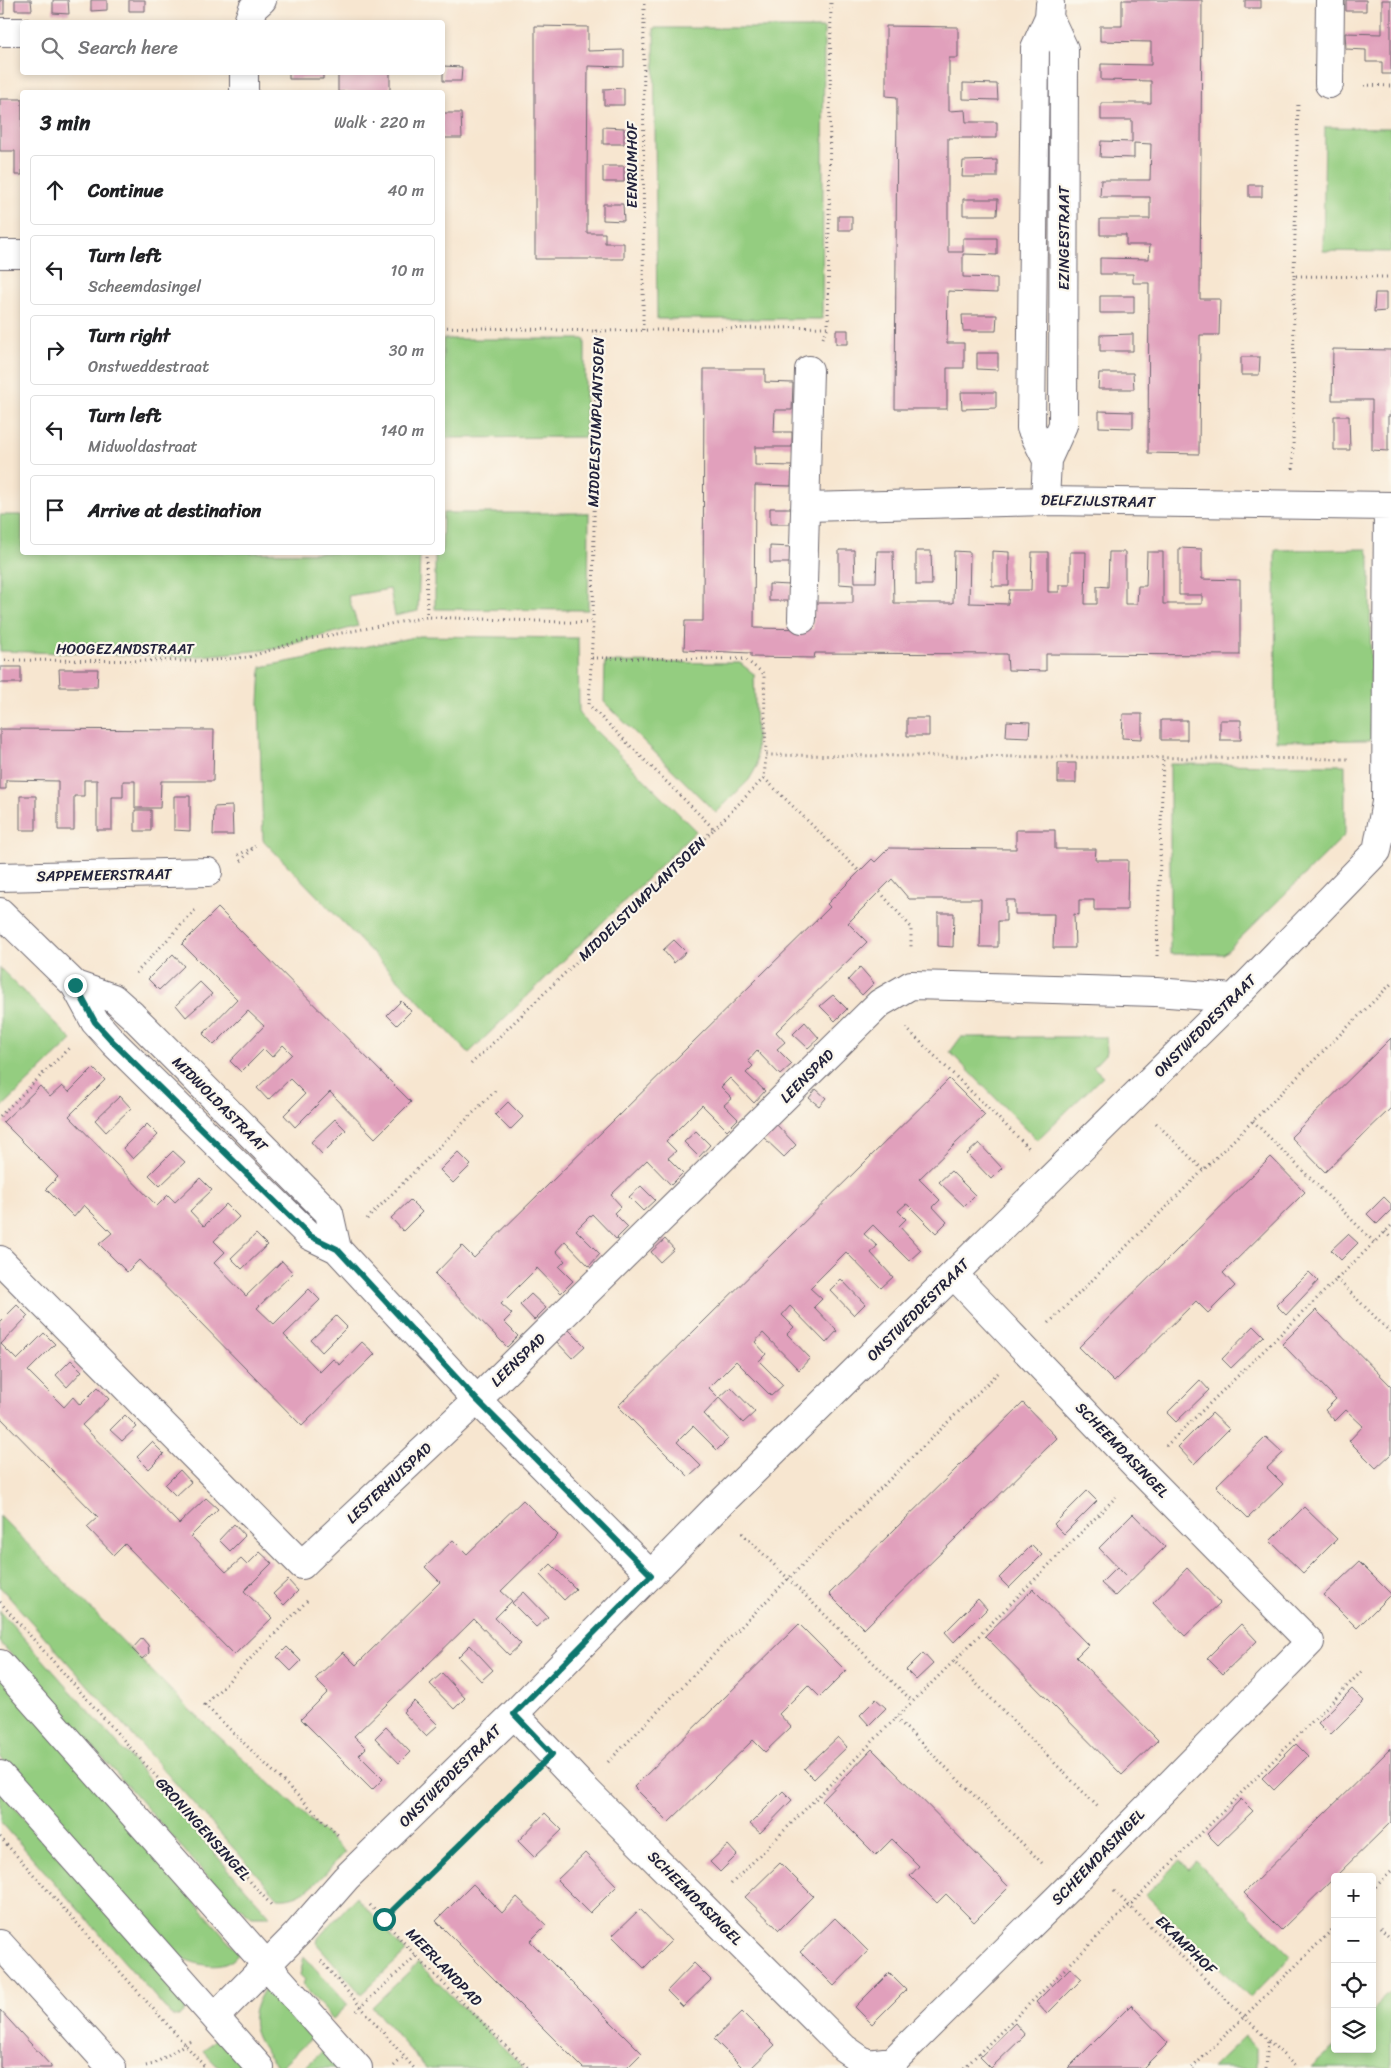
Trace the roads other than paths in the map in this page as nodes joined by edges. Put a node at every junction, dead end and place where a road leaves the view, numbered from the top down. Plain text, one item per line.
1 (262, 0) edge
2 (1330, 0) edge
3 (1049, 8) edge
4 (249, 20) edge
5 (0, 32) edge
6 (20, 32) edge
7 (244, 75) edge
8 (1329, 84) road end
9 (244, 90) edge
10 (0, 254) edge
11 (20, 254) edge
12 (809, 370) dead end
13 (1045, 500) junction
14 (806, 506) junction
15 (1390, 506) edge
16 (802, 619) dead end
17 (1384, 856) edge
18 (208, 872) dead end
19 (0, 877) edge
20 (0, 912) edge
21 (1234, 998) junction
22 (0, 1260) edge
23 (954, 1275) junction
24 (477, 1400) junction
25 (651, 1575) junction
26 (0, 1664) edge
27 (514, 1714) junction
28 (0, 1775) edge
29 (0, 1944) edge
30 (266, 1965) junction
31 (216, 2016) junction
32 (112, 2068) edge
33 (260, 2068) edge
34 (358, 2068) edge

1 - 4 street
2 - 8 street
3 - 13 street, EZINGESTRAAT
5 - 6 street
7 - 9 street
10 - 11 street
12 - 14 street
13 - 14 street, DELFZIJLSTRAAT
13 - 15 street, DELFZIJLSTRAAT
14 - 16 street
15 - 17 street, ONSTWEDDESTRAAT
17 - 21 street, ONSTWEDDESTRAAT
18 - 19 street, SAPPEMEERSTRAAT
20 - 24 street, MIDWOLDASTRAAT
21 - 23 street, ONSTWEDDESTRAAT
21 - 24 street, LEENSPAD
22 - 24 street, LESTERHUISPAD
23 - 25 street, ONSTWEDDESTRAAT
23 - 27 street, SCHEEMDASINGEL
24 - 25 street, MIDWOLDASTRAAT
25 - 27 street, ONSTWEDDESTRAAT
26 - 30 street
27 - 30 street, ONSTWEDDESTRAAT
28 - 31 street
29 - 32 street
30 - 31 street, ONSTWEDDESTRAAT
30 - 34 street
31 - 33 street

